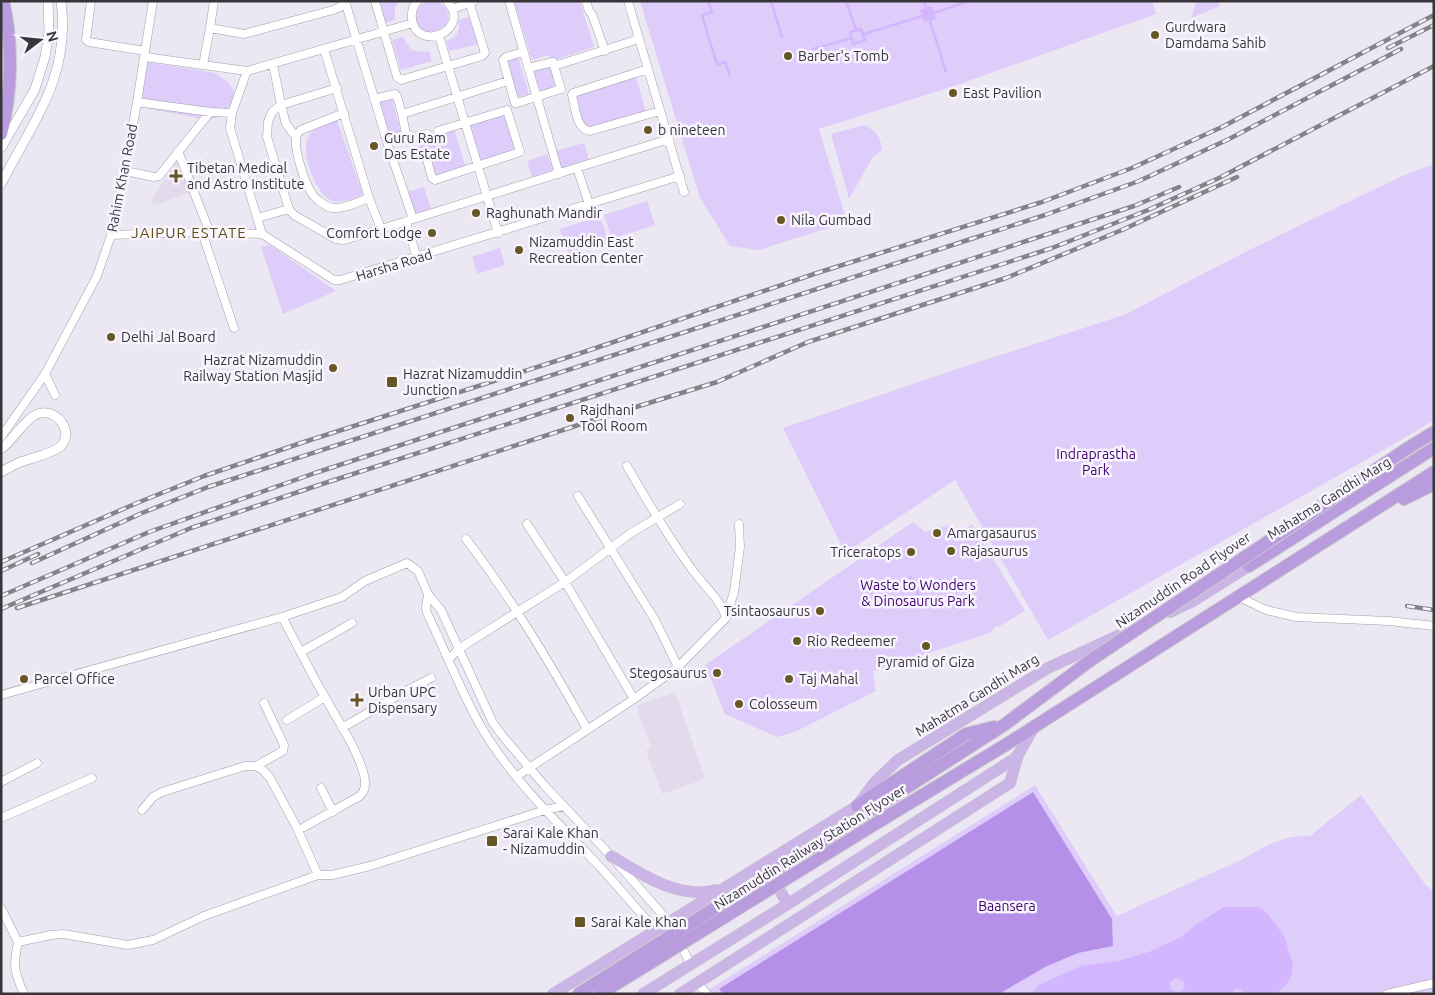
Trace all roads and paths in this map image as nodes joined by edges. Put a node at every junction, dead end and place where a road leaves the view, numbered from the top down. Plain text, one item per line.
1 (4, 1) edge
2 (48, 1) edge
3 (61, 1) edge
4 (91, 1) edge
5 (153, 1) edge
6 (214, 1) edge
7 (344, 1) edge
8 (375, 1) edge
9 (418, 1) edge
10 (447, 1) edge
11 (509, 1) edge
12 (586, 1) edge
13 (628, 1) edge
14 (471, 2) edge
15 (453, 9) junction
16 (413, 23) junction
17 (210, 28) junction
18 (383, 32) junction
19 (439, 36) junction
20 (356, 39) junction
21 (639, 39) junction
22 (324, 49) junction
23 (605, 51) junction
24 (523, 52) junction
25 (145, 54) junction
26 (273, 64) junction
27 (203, 65) junction
28 (448, 66) junction
29 (554, 66) junction
30 (528, 68) junction
31 (648, 69) junction
32 (247, 72) junction
33 (508, 81) junction
34 (337, 88) junction
35 (561, 89) junction
36 (572, 95) junction
37 (536, 97) junction
38 (458, 98) junction
39 (374, 99) junction
40 (137, 102) junction
41 (280, 105) junction
42 (660, 111) junction
43 (210, 112) junction
44 (232, 113) junction
45 (344, 113) junction
46 (420, 113) dead end
47 (402, 116) junction
48 (465, 122) junction
49 (438, 131) dead end
50 (1, 134) edge
51 (406, 134) junction
52 (427, 134) dead end
53 (296, 137) junction
54 (669, 139) junction
55 (387, 140) junction
56 (1, 148) edge
57 (178, 151) junction
58 (426, 156) dead end
59 (478, 166) junction
60 (577, 168) junction
61 (125, 171) junction
62 (558, 174) junction
63 (680, 176) junction
64 (1, 184) edge
65 (684, 192) dead end
66 (487, 196) junction
67 (369, 198) junction
68 (588, 204) junction
69 (289, 209) junction
70 (257, 218) junction
71 (410, 220) junction
72 (381, 229) junction
73 (206, 233) junction
74 (498, 233) junction
75 (262, 234) junction
76 (111, 235) junction
77 (417, 258) junction
78 (234, 328) dead end
79 (45, 374) junction
80 (55, 395) dead end
81 (1434, 432) edge
82 (1434, 436) edge
83 (1, 437) edge
84 (1408, 448) junction
85 (1434, 448) edge
86 (1, 449) edge
87 (627, 466) dead end
88 (1, 472) edge
89 (1431, 478) edge
90 (578, 496) dead end
91 (680, 504) dead end
92 (657, 519) junction
93 (527, 524) dead end
94 (739, 524) dead end
95 (466, 539) dead end
96 (611, 549) junction
97 (1249, 566) joint
98 (564, 582) junction
99 (428, 594) junction
100 (1239, 596) junction
101 (518, 612) junction
102 (282, 617) junction
103 (726, 618) junction
104 (352, 623) dead end
105 (1434, 626) edge
106 (460, 648) junction
107 (300, 652) junction
108 (449, 658) junction
109 (678, 667) junction
110 (431, 678) dead end
111 (1, 695) edge
112 (325, 697) junction
113 (634, 699) junction
114 (264, 704) dead end
115 (286, 720) dead end
116 (1004, 725) junction
117 (1035, 725) junction
118 (342, 728) junction
119 (587, 729) junction
120 (1018, 756) junction
121 (37, 763) dead end
122 (256, 766) junction
123 (530, 768) junction
124 (517, 776) junction
125 (92, 778) dead end
126 (1, 782) edge
127 (321, 788) dead end
128 (564, 806) junction
129 (857, 806) junction
130 (142, 810) dead end
131 (545, 810) junction
132 (333, 812) junction
133 (1, 818) edge
134 (304, 827) dead end
135 (611, 856) junction
136 (763, 864) junction
137 (318, 875) junction
138 (726, 887) junction
139 (788, 904) junction
140 (1, 908) edge
141 (669, 922) junction
142 (656, 930) junction
143 (18, 942) junction
144 (692, 965) junction
145 (697, 983) junction
146 (1434, 983) edge
147 (560, 992) edge
148 (1392, 993) edge
149 (24, 994) edge
150 (578, 994) edge
151 (600, 994) edge
152 (643, 994) edge
153 (680, 994) edge
154 (708, 994) edge

1 - 50 highway
2 - 56 street
3 - 64 street
4 - 25 street
5 - 25 street, Rahim Khan Road
6 - 17 street
7 - 17 street
7 - 20 street
8 - 18 street
9 - 16 street
10 - 15 street
11 - 24 street
12 - 23 street
13 - 21 street
14 - 15 street
14 - 28 street
15 - 19 street
16 - 18 street
16 - 19 street
17 - 27 street
18 - 20 street
18 - 28 street
19 - 28 street
20 - 22 street
20 - 39 street
21 - 23 street
21 - 31 street
22 - 26 street
22 - 34 street
23 - 29 street
24 - 30 street
24 - 33 street
25 - 27 street
25 - 40 street, Rahim Khan Road
26 - 32 street
26 - 41 street
27 - 32 street
28 - 38 street
29 - 30 street
29 - 35 street
30 - 37 street
31 - 36 street
31 - 42 street
32 - 44 street
33 - 37 street
33 - 38 street
34 - 41 street
34 - 45 street
35 - 36 street
35 - 37 street
36 - 42 street
37 - 62 street
38 - 47 street
38 - 48 street
39 - 47 street
39 - 55 street
40 - 43 street
40 - 61 street, Rahim Khan Road
41 - 53 street
41 - 69 street
42 - 54 street
43 - 44 street
43 - 57 street
44 - 70 street
45 - 53 street
45 - 67 street
46 - 47 street
47 - 51 street
48 - 49 street
48 - 59 street
48 - 59 street
51 - 52 street
51 - 55 street
53 - 67 street
54 - 60 street
54 - 63 street
55 - 71 street
57 - 61 street
57 - 73 street
58 - 59 street
59 - 66 street
60 - 62 street
60 - 68 street
61 - 76 street, Rahim Khan Road
62 - 66 street
63 - 65 street
63 - 68 street, Harsha Road
66 - 71 street
66 - 74 street
67 - 72 street
68 - 74 street, Harsha Road
69 - 70 street
69 - 72 street
70 - 75 street
71 - 72 street
71 - 77 street
73 - 75 street
73 - 76 street
73 - 78 street
74 - 77 street, Harsha Road
75 - 77 street, Harsha Road
76 - 79 street, Rahim Khan Road
79 - 80 street
79 - 83 street, Rahim Khan Road
81 - 84 highway
82 - 84 highway
84 - 116 highway, Nizamuddin Road Flyover, bridge
85 - 97 highway, Mahatma Gandhi Marg
86 - 88 street
87 - 92 street
89 - 100 highway
90 - 96 street
91 - 92 street
92 - 96 street
92 - 103 street
93 - 98 street
94 - 103 street
95 - 101 street
96 - 98 street
96 - 109 street
97 - 129 main road, Mahatma Gandhi Marg
98 - 101 street
98 - 113 street
99 - 102 street
99 - 106 street
99 - 108 street
100 - 105 street
100 - 117 highway
101 - 106 street
101 - 119 street
102 - 107 street
102 - 111 street
103 - 109 street
104 - 107 street
106 - 108 street
106 - 123 street
107 - 112 street
108 - 124 street
109 - 113 street
110 - 118 street
112 - 115 street
112 - 118 street
113 - 119 street
114 - 122 street
116 - 129 highway
116 - 150 highway, Nizamuddin Railway Station Flyover, bridge
117 - 120 main road
117 - 151 highway, Nizamuddin Railway Station Flyover, bridge
118 - 132 street
119 - 123 street
120 - 139 main road
120 - 145 main road
121 - 126 street
122 - 130 street
122 - 137 street
123 - 124 street
123 - 128 street
124 - 131 street
125 - 133 street
127 - 132 street
128 - 131 street
128 - 135 street
129 - 136 main road, Mahatma Gandhi Marg
131 - 137 street
131 - 142 street
132 - 134 street
135 - 138 main road
135 - 141 street
136 - 138 main road, Mahatma Gandhi Marg
136 - 139 main road
137 - 143 street
138 - 141 main road, Mahatma Gandhi Marg
139 - 144 main road
140 - 143 street
141 - 142 main road, Mahatma Gandhi Marg
141 - 144 street
142 - 144 street
142 - 147 main road, Mahatma Gandhi Marg
143 - 149 street
144 - 152 main road
145 - 153 main road
145 - 154 street
146 - 148 street

